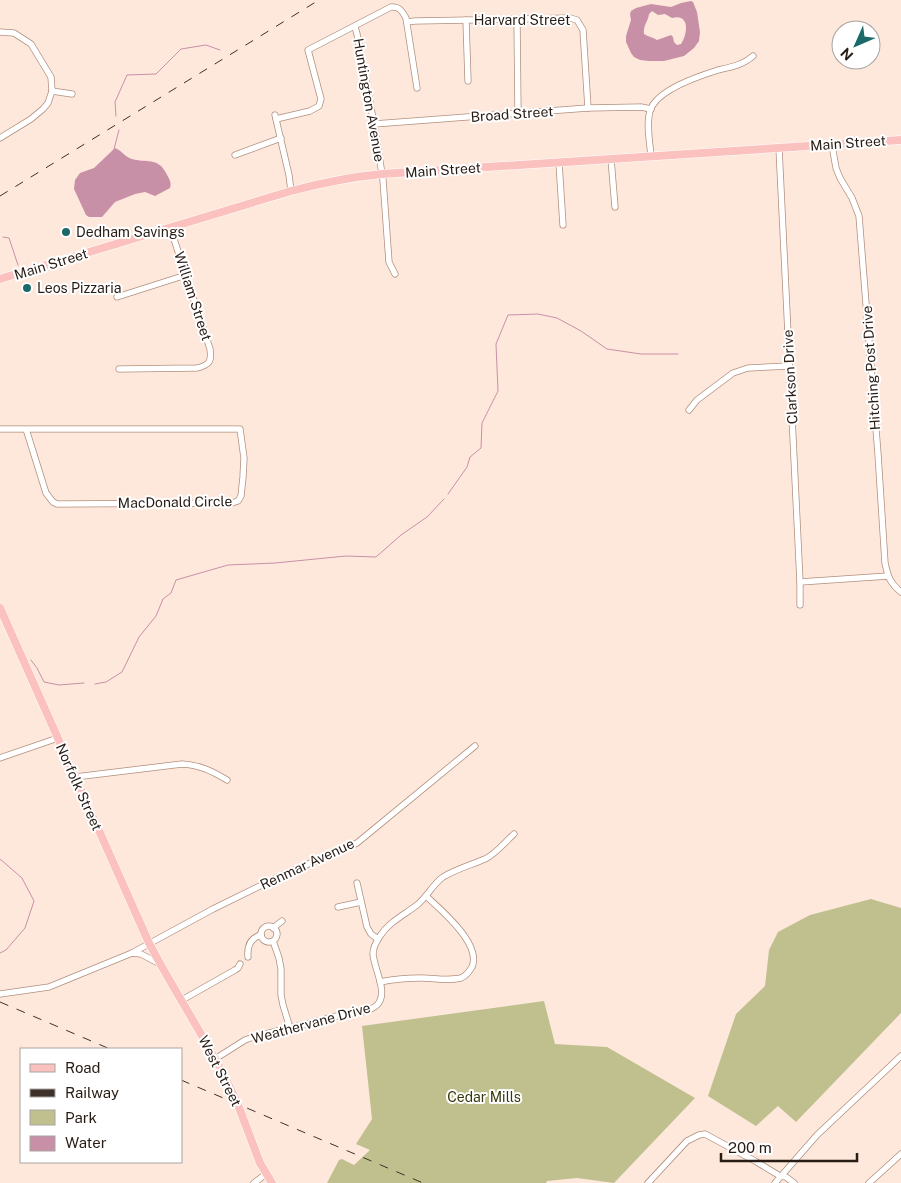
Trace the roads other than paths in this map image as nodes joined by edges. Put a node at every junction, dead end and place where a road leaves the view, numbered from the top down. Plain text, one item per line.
1 (518, 19) junction
2 (466, 20) junction
3 (407, 22) junction
4 (355, 27) junction
5 (0, 32) edge
6 (753, 56) dead end
7 (468, 81) dead end
8 (417, 88) dead end
9 (52, 91) junction
10 (72, 94) dead end
11 (588, 108) junction
12 (651, 109) junction
13 (518, 113) junction
14 (374, 124) junction
15 (0, 138) edge
16 (281, 138) junction
17 (901, 140) edge
18 (832, 144) junction
19 (779, 148) junction
20 (235, 155) dead end
21 (651, 157) junction
22 (611, 160) junction
23 (559, 163) junction
24 (382, 174) junction
25 (291, 191) junction
26 (615, 207) dead end
27 (563, 225) dead end
28 (170, 227) junction
29 (395, 274) dead end
30 (186, 275) junction
31 (0, 279) edge
32 (117, 297) dead end
33 (789, 366) junction
34 (119, 369) dead end
35 (689, 410) dead end
36 (0, 429) edge
37 (26, 430) junction
38 (888, 576) junction
39 (800, 582) junction
40 (901, 592) edge
41 (800, 606) dead end
42 (0, 608) edge
43 (58, 738) junction
44 (475, 746) dead end
45 (0, 758) edge
46 (75, 777) junction
47 (227, 780) dead end
48 (514, 834) dead end
49 (357, 882) dead end
50 (426, 896) junction
51 (361, 902) junction
52 (338, 907) dead end
53 (282, 921) dead end
54 (274, 928) junction
55 (261, 935) junction
56 (378, 939) junction
57 (273, 940) junction
58 (149, 943) junction
59 (132, 953) junction
60 (248, 957) dead end
61 (160, 964) junction
62 (240, 964) dead end
63 (380, 982) junction
64 (0, 994) edge
65 (182, 1000) junction
66 (290, 1028) junction
67 (901, 1056) edge
68 (215, 1059) junction
69 (901, 1154) edge
70 (266, 1174) junction
71 (780, 1176) junction
72 (254, 1183) edge
73 (272, 1183) edge
74 (648, 1183) edge
75 (775, 1183) edge
76 (794, 1183) edge
77 (869, 1183) edge

1 - 2 street, Harvard Street
1 - 11 street, Harvard Street
1 - 13 street
2 - 3 street, Harvard Street
2 - 7 street
3 - 4 street
3 - 8 street
4 - 14 street, Huntington Avenue
4 - 16 street
5 - 9 street
6 - 12 street
9 - 10 street
9 - 15 street
11 - 12 street, Broad Street
11 - 13 street, Broad Street
12 - 21 street
13 - 14 street, Broad Street
14 - 24 street, Huntington Avenue
16 - 20 street
16 - 25 street
17 - 18 main road, Main Street
18 - 19 main road, Main Street
18 - 38 street, Hitching Post Drive
19 - 21 main road, Main Street
19 - 33 street, Clarkson Drive
21 - 22 main road, Main Street
22 - 23 main road, Main Street
22 - 26 street
23 - 24 main road, Main Street
23 - 27 street
24 - 25 main road, Main Street
24 - 29 street, Huntington Avenue
25 - 28 main road, Main Street
28 - 30 street, William Street
28 - 31 main road, Main Street
30 - 32 street
30 - 34 street, William Street
33 - 35 street
33 - 39 street, Clarkson Drive
36 - 37 street, MacDonald Circle
37 - 37 street, MacDonald Circle
38 - 39 street
38 - 40 street
39 - 41 street, Clarkson Drive
42 - 43 main road, Norfolk Street
43 - 45 street
43 - 46 main road, Norfolk Street
44 - 58 street, Renmar Avenue
46 - 47 street
46 - 58 main road, Norfolk Street
48 - 50 street
49 - 51 street
50 - 56 street
50 - 63 street
51 - 52 street
51 - 56 street
53 - 54 street
54 - 55 street
54 - 57 street
55 - 57 street
55 - 60 street
56 - 63 street, Weathervane Drive
57 - 66 street
58 - 59 street
58 - 61 main road, Norfolk Street
59 - 61 street
59 - 64 street
61 - 65 main road, West Street
62 - 65 street
63 - 66 street, Weathervane Drive
65 - 68 main road, West Street
66 - 68 street, Weathervane Drive
67 - 71 street
68 - 70 main road, West Street, bridge
69 - 77 street
70 - 72 street
70 - 73 main road, West Street
71 - 74 street
71 - 75 street
71 - 76 street

